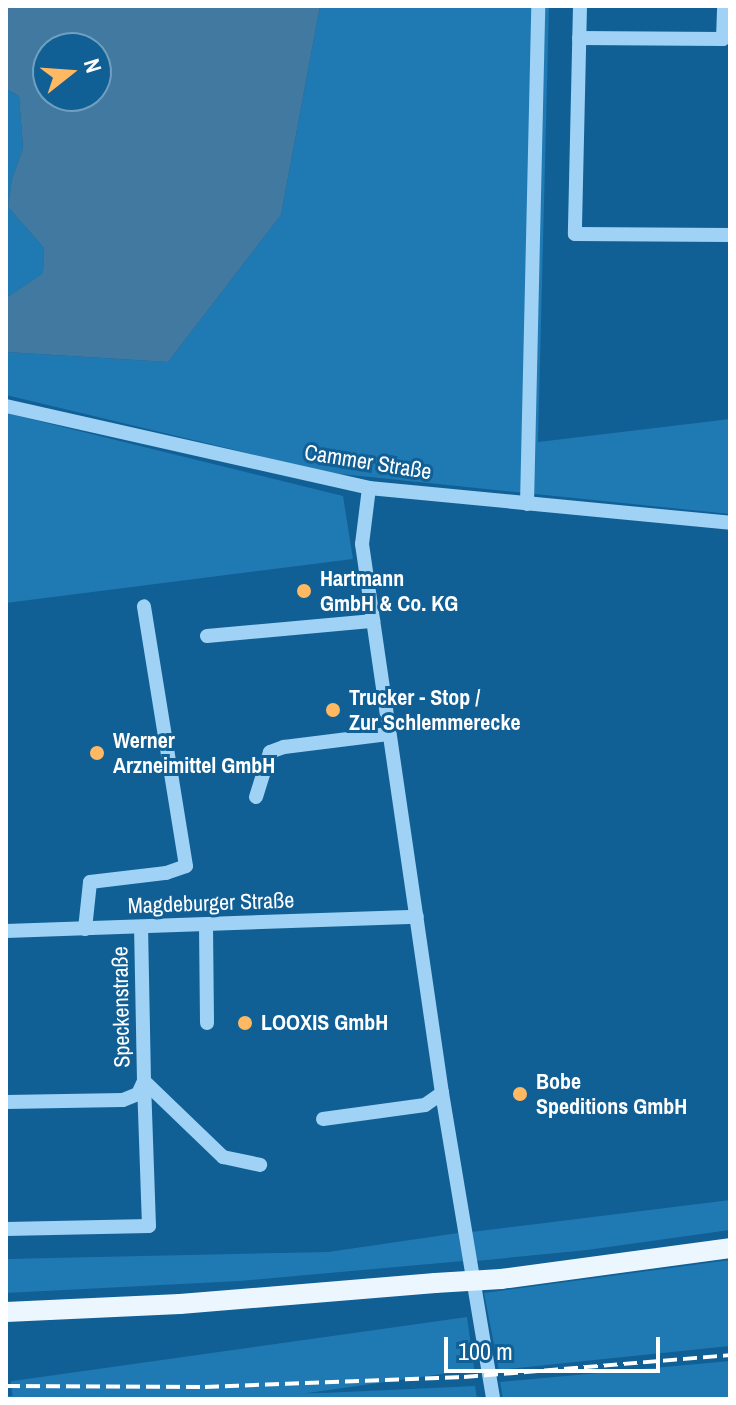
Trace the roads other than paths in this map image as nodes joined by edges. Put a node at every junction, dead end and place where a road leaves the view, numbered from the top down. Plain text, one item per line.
1 (538, 6) edge
2 (580, 6) edge
3 (724, 6) edge
4 (579, 38) junction
5 (727, 39) edge
6 (730, 235) edge
7 (6, 406) edge
8 (369, 488) junction
9 (527, 504) junction
10 (730, 523) edge
11 (144, 606) dead end
12 (373, 621) junction
13 (207, 636) dead end
14 (388, 734) junction
15 (256, 797) dead end
16 (417, 917) junction
17 (206, 926) junction
18 (141, 928) junction
19 (85, 929) junction
20 (6, 931) edge
21 (207, 1023) dead end
22 (141, 1088) junction
23 (442, 1093) junction
24 (6, 1102) edge
25 (323, 1119) dead end
26 (139, 1164) dead end
27 (260, 1165) dead end
28 (6, 1229) edge
29 (730, 1248) edge
30 (6, 1312) edge
31 (493, 1399) edge

1 - 9 street
2 - 4 street
3 - 5 street
4 - 5 street
4 - 6 street
7 - 8 street, Cammer Straße
8 - 9 street, Cammer Straße
8 - 12 street
9 - 10 street, Cammer Straße
11 - 19 street
12 - 13 street
12 - 14 street
14 - 15 street
14 - 16 street
16 - 17 street, Magdeburger Straße
16 - 23 street
17 - 18 street, Magdeburger Straße
17 - 21 street
18 - 19 street, Magdeburger Straße
18 - 22 street, Speckenstraße
19 - 20 street, Magdeburger Straße
22 - 24 street, Speckenstraße
22 - 26 street
22 - 27 street
22 - 28 street
23 - 25 street
23 - 31 street
29 - 30 main road, bridge

